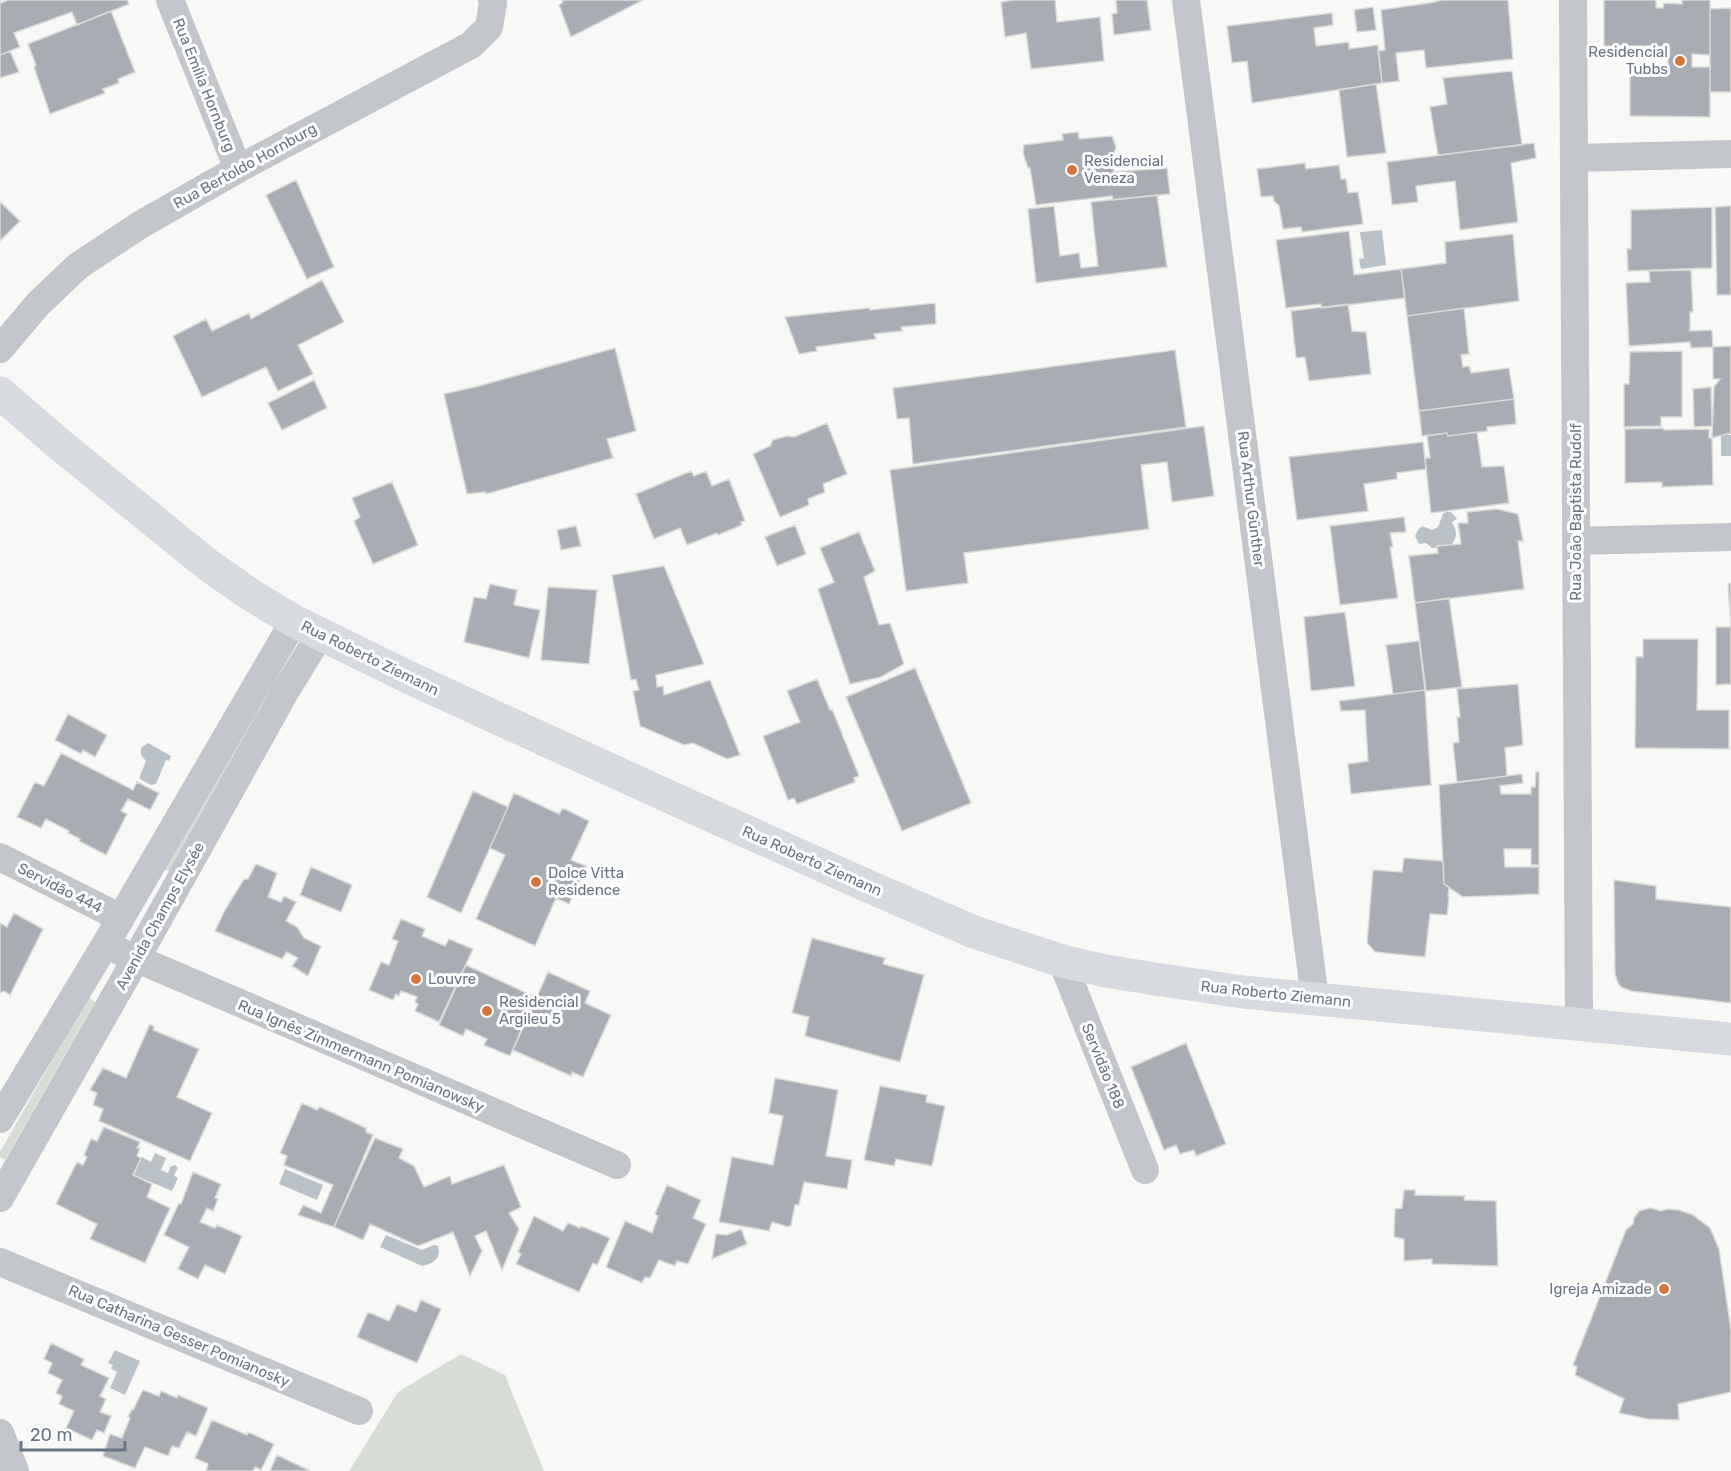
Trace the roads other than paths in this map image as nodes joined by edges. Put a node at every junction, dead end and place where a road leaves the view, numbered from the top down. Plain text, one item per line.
1 (170, 0) edge
2 (492, 0) edge
3 (1186, 0) edge
4 (1574, 0) edge
5 (1731, 154) edge
6 (1575, 158) junction
7 (238, 169) junction
8 (0, 349) edge
9 (0, 393) edge
10 (1731, 537) edge
11 (1576, 541) junction
12 (307, 628) junction
13 (0, 857) edge
14 (120, 918) junction
15 (105, 945) junction
16 (136, 959) junction
17 (1062, 961) junction
18 (1315, 999) junction
19 (1579, 1024) junction
20 (1731, 1039) edge
21 (0, 1119) edge
22 (617, 1165) dead end
23 (1145, 1170) dead end
24 (0, 1198) edge
25 (0, 1262) edge
26 (359, 1411) dead end
27 (0, 1433) edge
28 (15, 1471) edge

1 - 7 street, Rua Emília Hornburg
2 - 7 street, Rua Bertoldo Hornburg
3 - 18 street, Rua Arthur Günther
4 - 6 street, Rua João Baptista Rudolf
5 - 6 street
6 - 11 street, Rua João Baptista Rudolf
7 - 8 street, Rua Bertoldo Hornburg
9 - 12 main road, Rua Roberto Ziemann
10 - 11 street
11 - 19 street, Rua João Baptista Rudolf
12 - 14 street, Avenida Champs Elysée
12 - 16 street, Avenida Champs Elysée
12 - 17 main road, Rua Roberto Ziemann
13 - 14 street, Servidão 444
14 - 15 street, Avenida Champs Elysée
15 - 16 street, Rua Ignês Zimmermann Pomianowsky
15 - 21 street, Avenida Champs Elysée
16 - 22 street, Rua Ignês Zimmermann Pomianowsky
16 - 24 street, Avenida Champs Elysée
17 - 18 main road, Rua Roberto Ziemann
17 - 23 street, Servidão 188
18 - 19 main road, Rua Roberto Ziemann
19 - 20 main road, Rua Roberto Ziemann
25 - 26 street, Rua Catharina Gesser Pomianosky
27 - 28 street

